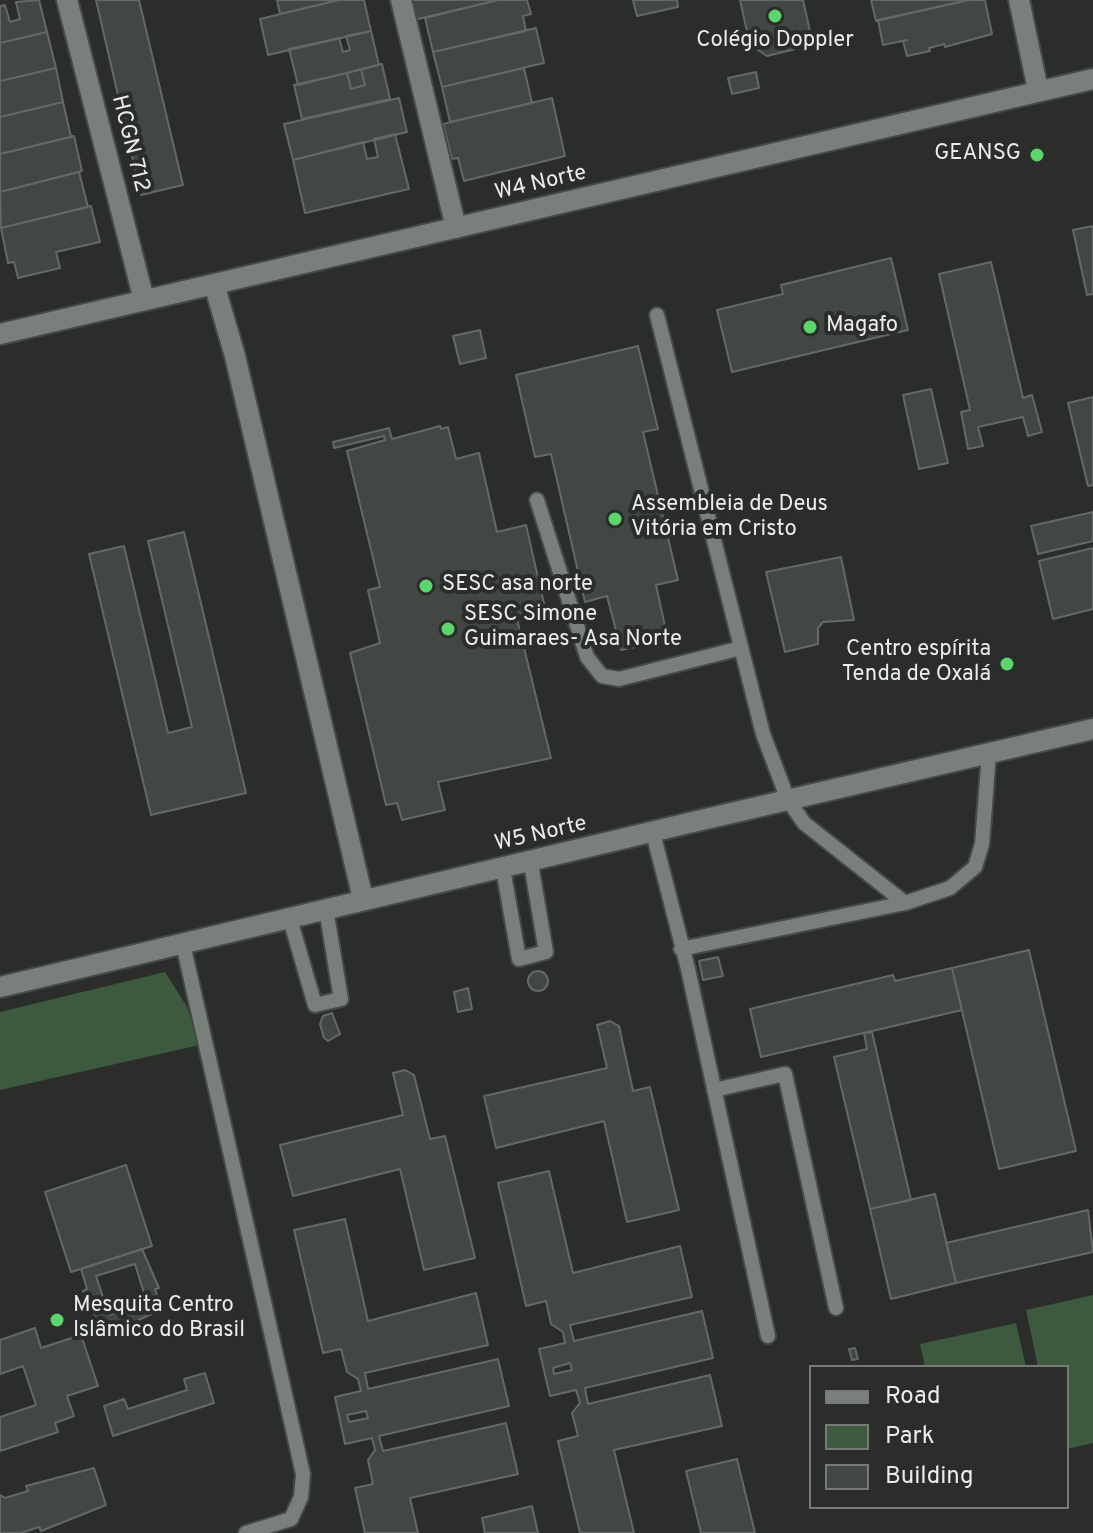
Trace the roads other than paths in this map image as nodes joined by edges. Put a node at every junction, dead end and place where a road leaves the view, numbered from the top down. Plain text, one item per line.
1 (67, 0) edge
2 (401, 0) edge
3 (1019, 0) edge
4 (1093, 79) edge
5 (1038, 90) junction
6 (456, 228) junction
7 (214, 284) junction
8 (144, 300) junction
9 (657, 315) dead end
10 (0, 334) edge
11 (537, 500) dead end
12 (741, 648) junction
13 (1093, 729) edge
14 (989, 753) junction
15 (788, 800) junction
16 (653, 833) junction
17 (531, 864) junction
18 (503, 869) junction
19 (363, 899) junction
20 (905, 903) junction
21 (326, 909) junction
22 (290, 919) junction
23 (183, 944) junction
24 (681, 949) junction
25 (0, 987) edge
26 (714, 1090) junction
27 (836, 1308) dead end
28 (768, 1336) dead end
29 (246, 1533) edge

1 - 8 main road, HCGN 712
2 - 6 main road
3 - 5 main road
4 - 5 main road, W4 Norte
5 - 6 main road, W4 Norte
6 - 7 main road, W4 Norte
7 - 8 main road, W4 Norte
7 - 19 main road
8 - 10 main road, W4 Norte
9 - 12 lane
11 - 12 lane
12 - 15 lane
13 - 14 main road, W5 Norte
14 - 15 main road, W5 Norte
14 - 20 lane
15 - 16 main road, W5 Norte
15 - 20 lane
16 - 17 main road, W5 Norte
16 - 24 lane
17 - 18 main road, W5 Norte
17 - 18 lane
18 - 19 main road, W5 Norte
19 - 21 main road, W5 Norte
20 - 24 lane
21 - 22 main road, W5 Norte
21 - 22 lane
22 - 23 main road, W5 Norte
23 - 25 main road, W5 Norte
23 - 29 lane
24 - 26 lane
26 - 27 lane
26 - 28 lane

